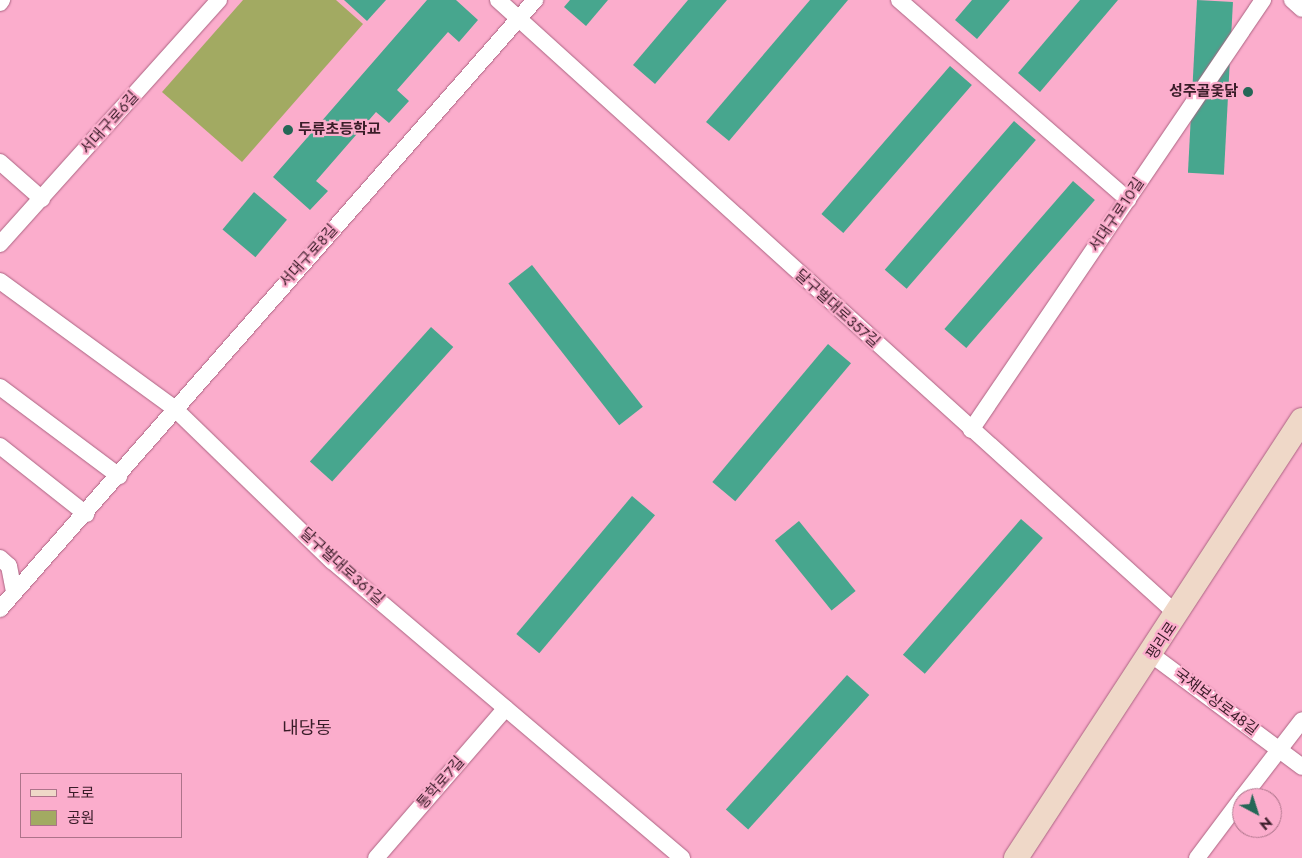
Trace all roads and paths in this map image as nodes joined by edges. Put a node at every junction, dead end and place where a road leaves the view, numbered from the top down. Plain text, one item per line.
1 (219, 0) edge
2 (498, 0) edge
3 (535, 0) edge
4 (899, 0) edge
5 (1263, 0) edge
6 (1292, 0) edge
7 (1302, 9) edge
8 (519, 19) junction
9 (0, 162) edge
10 (42, 199) junction
11 (1128, 200) junction
12 (0, 244) edge
13 (0, 281) edge
14 (0, 387) edge
15 (174, 408) junction
16 (1302, 420) edge
17 (971, 430) junction
18 (0, 446) edge
19 (119, 476) junction
20 (86, 514) junction
21 (0, 558) edge
22 (14, 592) junction
23 (0, 609) edge
24 (1178, 615) junction
25 (1152, 654) junction
26 (506, 708) junction
27 (1302, 720) edge
28 (1279, 750) junction
29 (1302, 767) edge
30 (1250, 788) edge
31 (1232, 811) edge
32 (376, 858) edge
33 (682, 858) edge
34 (1016, 858) edge
35 (1197, 858) edge

1 - 10 street, 서대구로6길
2 - 8 street, 달구벌대로357길
3 - 8 street, 서대구로8길
4 - 11 street
5 - 11 street, 서대구로10길
6 - 7 street
8 - 15 street, 서대구로8길
8 - 17 street, 달구벌대로357길
9 - 10 street
10 - 12 street, 서대구로6길
11 - 17 street, 서대구로10길
13 - 15 street, 달구벌대로361길
14 - 19 street
15 - 19 street, 서대구로8길
15 - 26 street, 달구벌대로361길
16 - 24 main road, 평리로
17 - 24 street, 달구벌대로357길
18 - 20 street
19 - 20 street, 서대구로8길
20 - 22 street, 서대구로8길
21 - 22 street
22 - 23 street, 서대구로8길
24 - 25 main road, 평리로
25 - 28 street, 국채보상로48길
25 - 34 main road, 평리로
26 - 32 street, 통학로7길
26 - 33 street, 달구벌대로361길
27 - 28 street
28 - 29 street, 국채보상로48길
28 - 30 street
31 - 35 street

